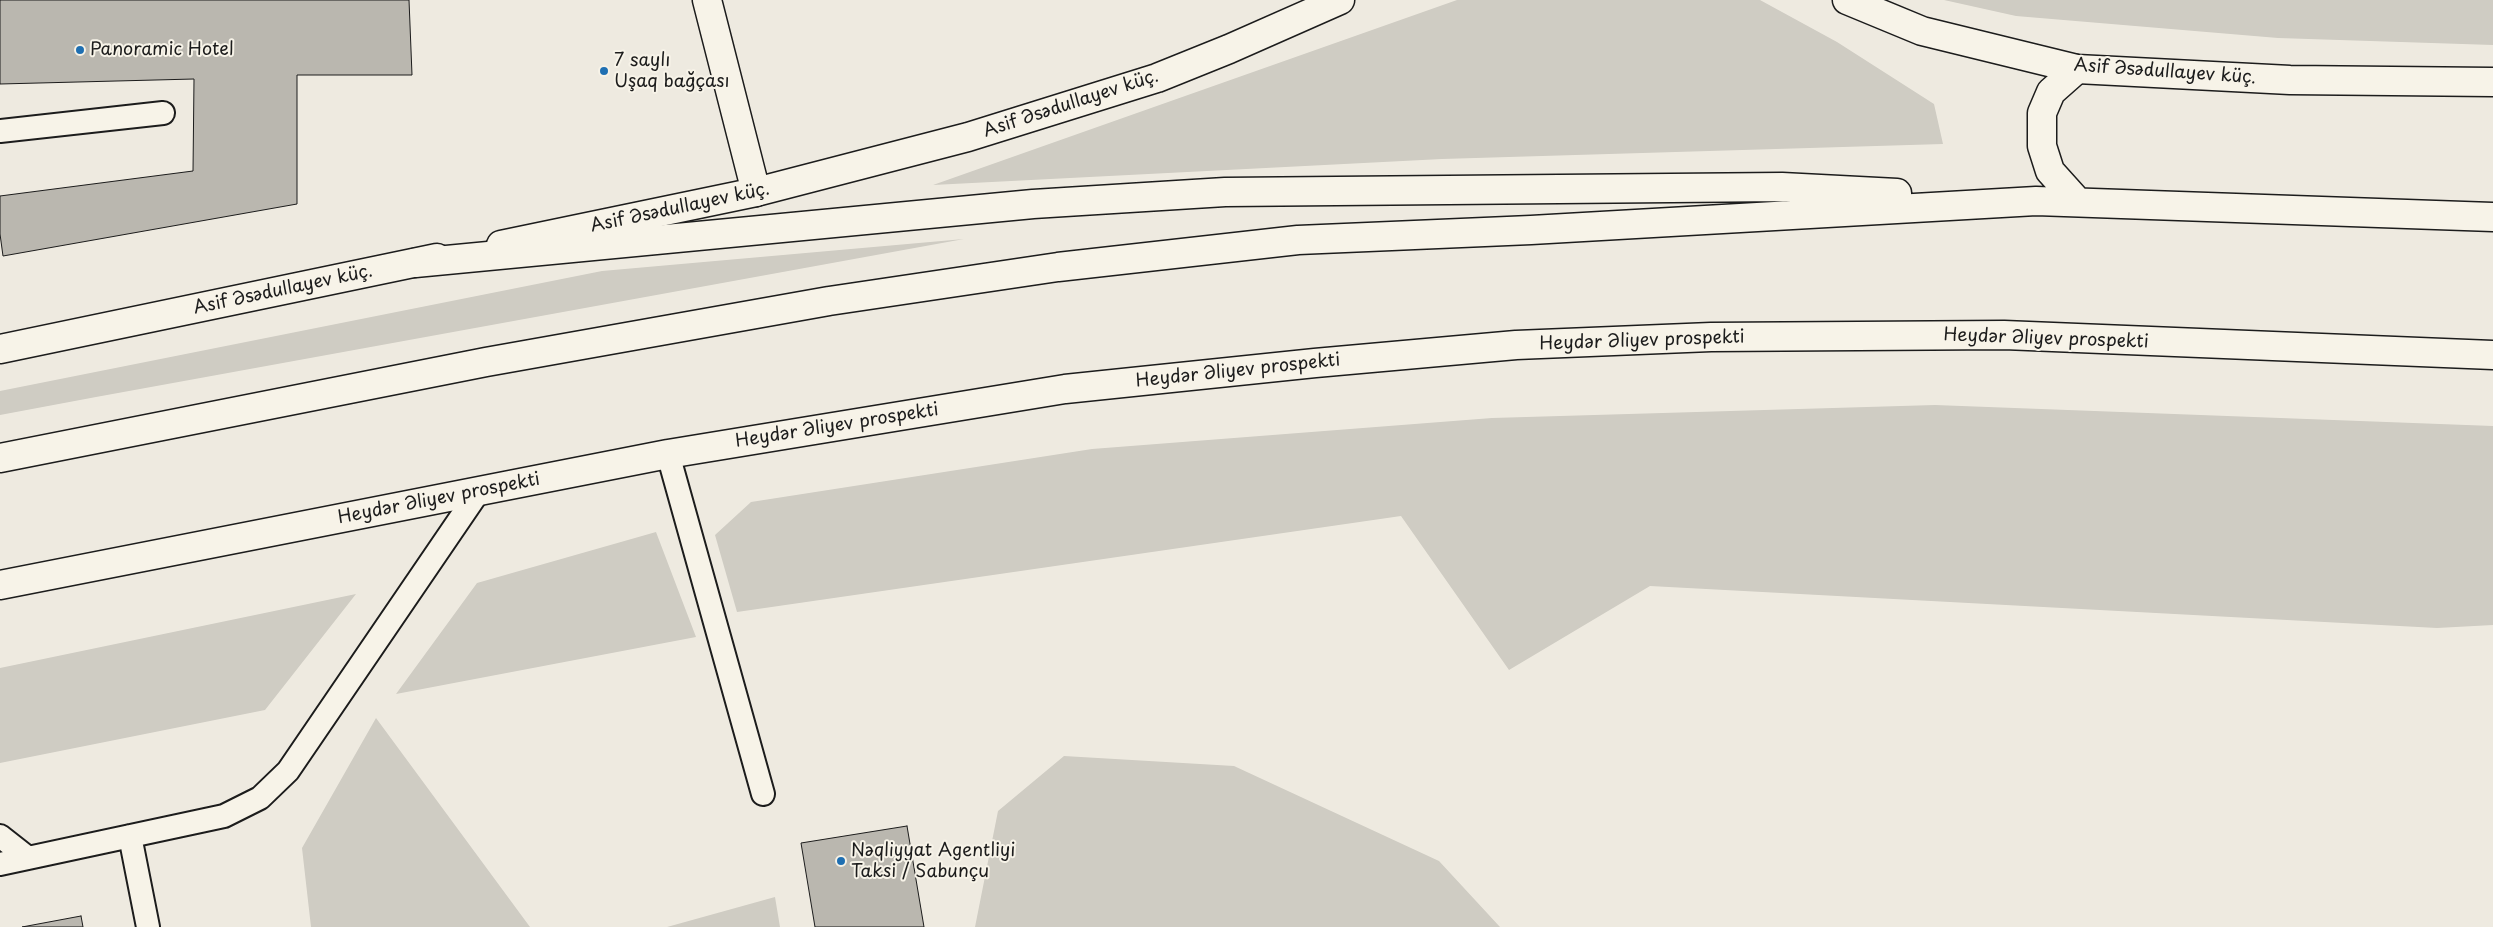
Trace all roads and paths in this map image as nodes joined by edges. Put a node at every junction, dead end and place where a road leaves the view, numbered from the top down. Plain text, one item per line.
1 (706, 0) edge
2 (1847, 0) edge
3 (1334, 1) edge
4 (2076, 69) junction
5 (2493, 82) edge
6 (163, 113) dead end
7 (0, 132) edge
8 (756, 192) junction
9 (2036, 201) junction
10 (2076, 202) junction
11 (2493, 217) edge
12 (416, 263) junction
13 (0, 348) edge
14 (2493, 356) edge
15 (668, 454) junction
16 (0, 458) edge
17 (479, 491) junction
18 (0, 585) edge
19 (762, 794) dead end
20 (0, 836) edge
21 (130, 836) junction
22 (28, 858) junction
23 (0, 864) edge
24 (148, 927) edge

1 - 8 main road
2 - 4 main road, Asif Əsədullayev küç.
3 - 8 main road, Asif Əsədullayev küç.
4 - 5 main road, Asif Əsədullayev küç.
4 - 10 main road
6 - 7 lane
8 - 12 main road, Asif Əsədullayev küç.
9 - 10 main road
9 - 12 main road
9 - 16 main road
10 - 11 main road
12 - 13 main road, Asif Əsədullayev küç.
14 - 15 main road, Heydər Əliyev prospekti
15 - 17 main road, Heydər Əliyev prospekti
15 - 19 lane
17 - 18 main road, Heydər Əliyev prospekti
17 - 21 lane
20 - 22 lane
21 - 22 lane
21 - 24 lane
22 - 23 lane

